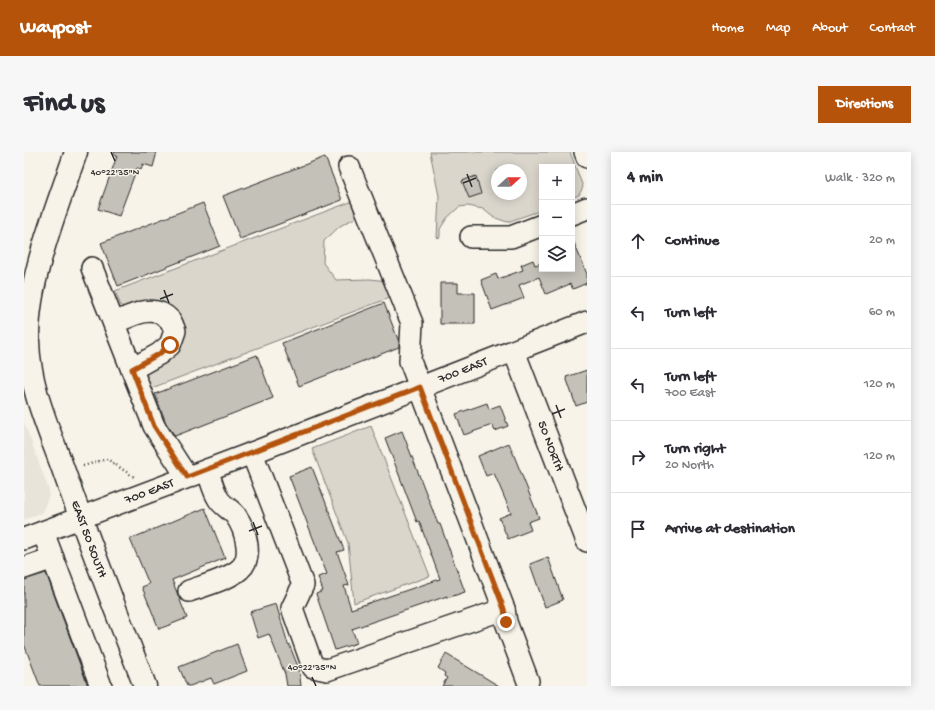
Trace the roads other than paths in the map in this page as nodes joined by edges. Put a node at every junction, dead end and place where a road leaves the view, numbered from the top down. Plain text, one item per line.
1 (76, 152) edge
2 (585, 152) edge
3 (587, 157) edge
4 (349, 167) dead end
5 (587, 208) edge
6 (575, 213) edge
7 (539, 226) edge
8 (471, 237) dead end
9 (31, 266) edge
10 (92, 268) dead end
11 (587, 322) edge
12 (114, 323) junction
13 (26, 341) edge
14 (514, 350) junction
15 (132, 369) junction
16 (420, 387) junction
17 (252, 453) junction
18 (207, 470) junction
19 (187, 477) junction
20 (80, 518) junction
21 (43, 532) junction
22 (24, 539) edge
23 (587, 541) edge
24 (53, 558) junction
25 (24, 568) edge
26 (189, 591) dead end
27 (504, 609) junction
28 (528, 681) dead end
29 (101, 686) edge
30 (145, 686) edge

1 - 9 main road, EAST 50 SOUTH
2 - 3 street
4 - 16 street
5 - 6 street
7 - 8 street
9 - 13 main road, EAST 50 SOUTH
10 - 12 street
11 - 14 street, 700 EAST
12 - 15 street
12 - 15 street
13 - 20 main road, EAST 50 SOUTH
14 - 16 street, 700 EAST
14 - 23 street, 50 NORTH
15 - 19 street
16 - 17 street, 700 EAST
16 - 27 street
17 - 18 street, 700 EAST
17 - 27 street
18 - 19 street, 700 EAST
18 - 26 street
19 - 20 street, 700 EAST
20 - 21 street, 700 EAST
20 - 30 main road, EAST 50 SOUTH
21 - 22 street, 700 EAST
21 - 24 street
24 - 25 street
24 - 29 street
27 - 28 street

